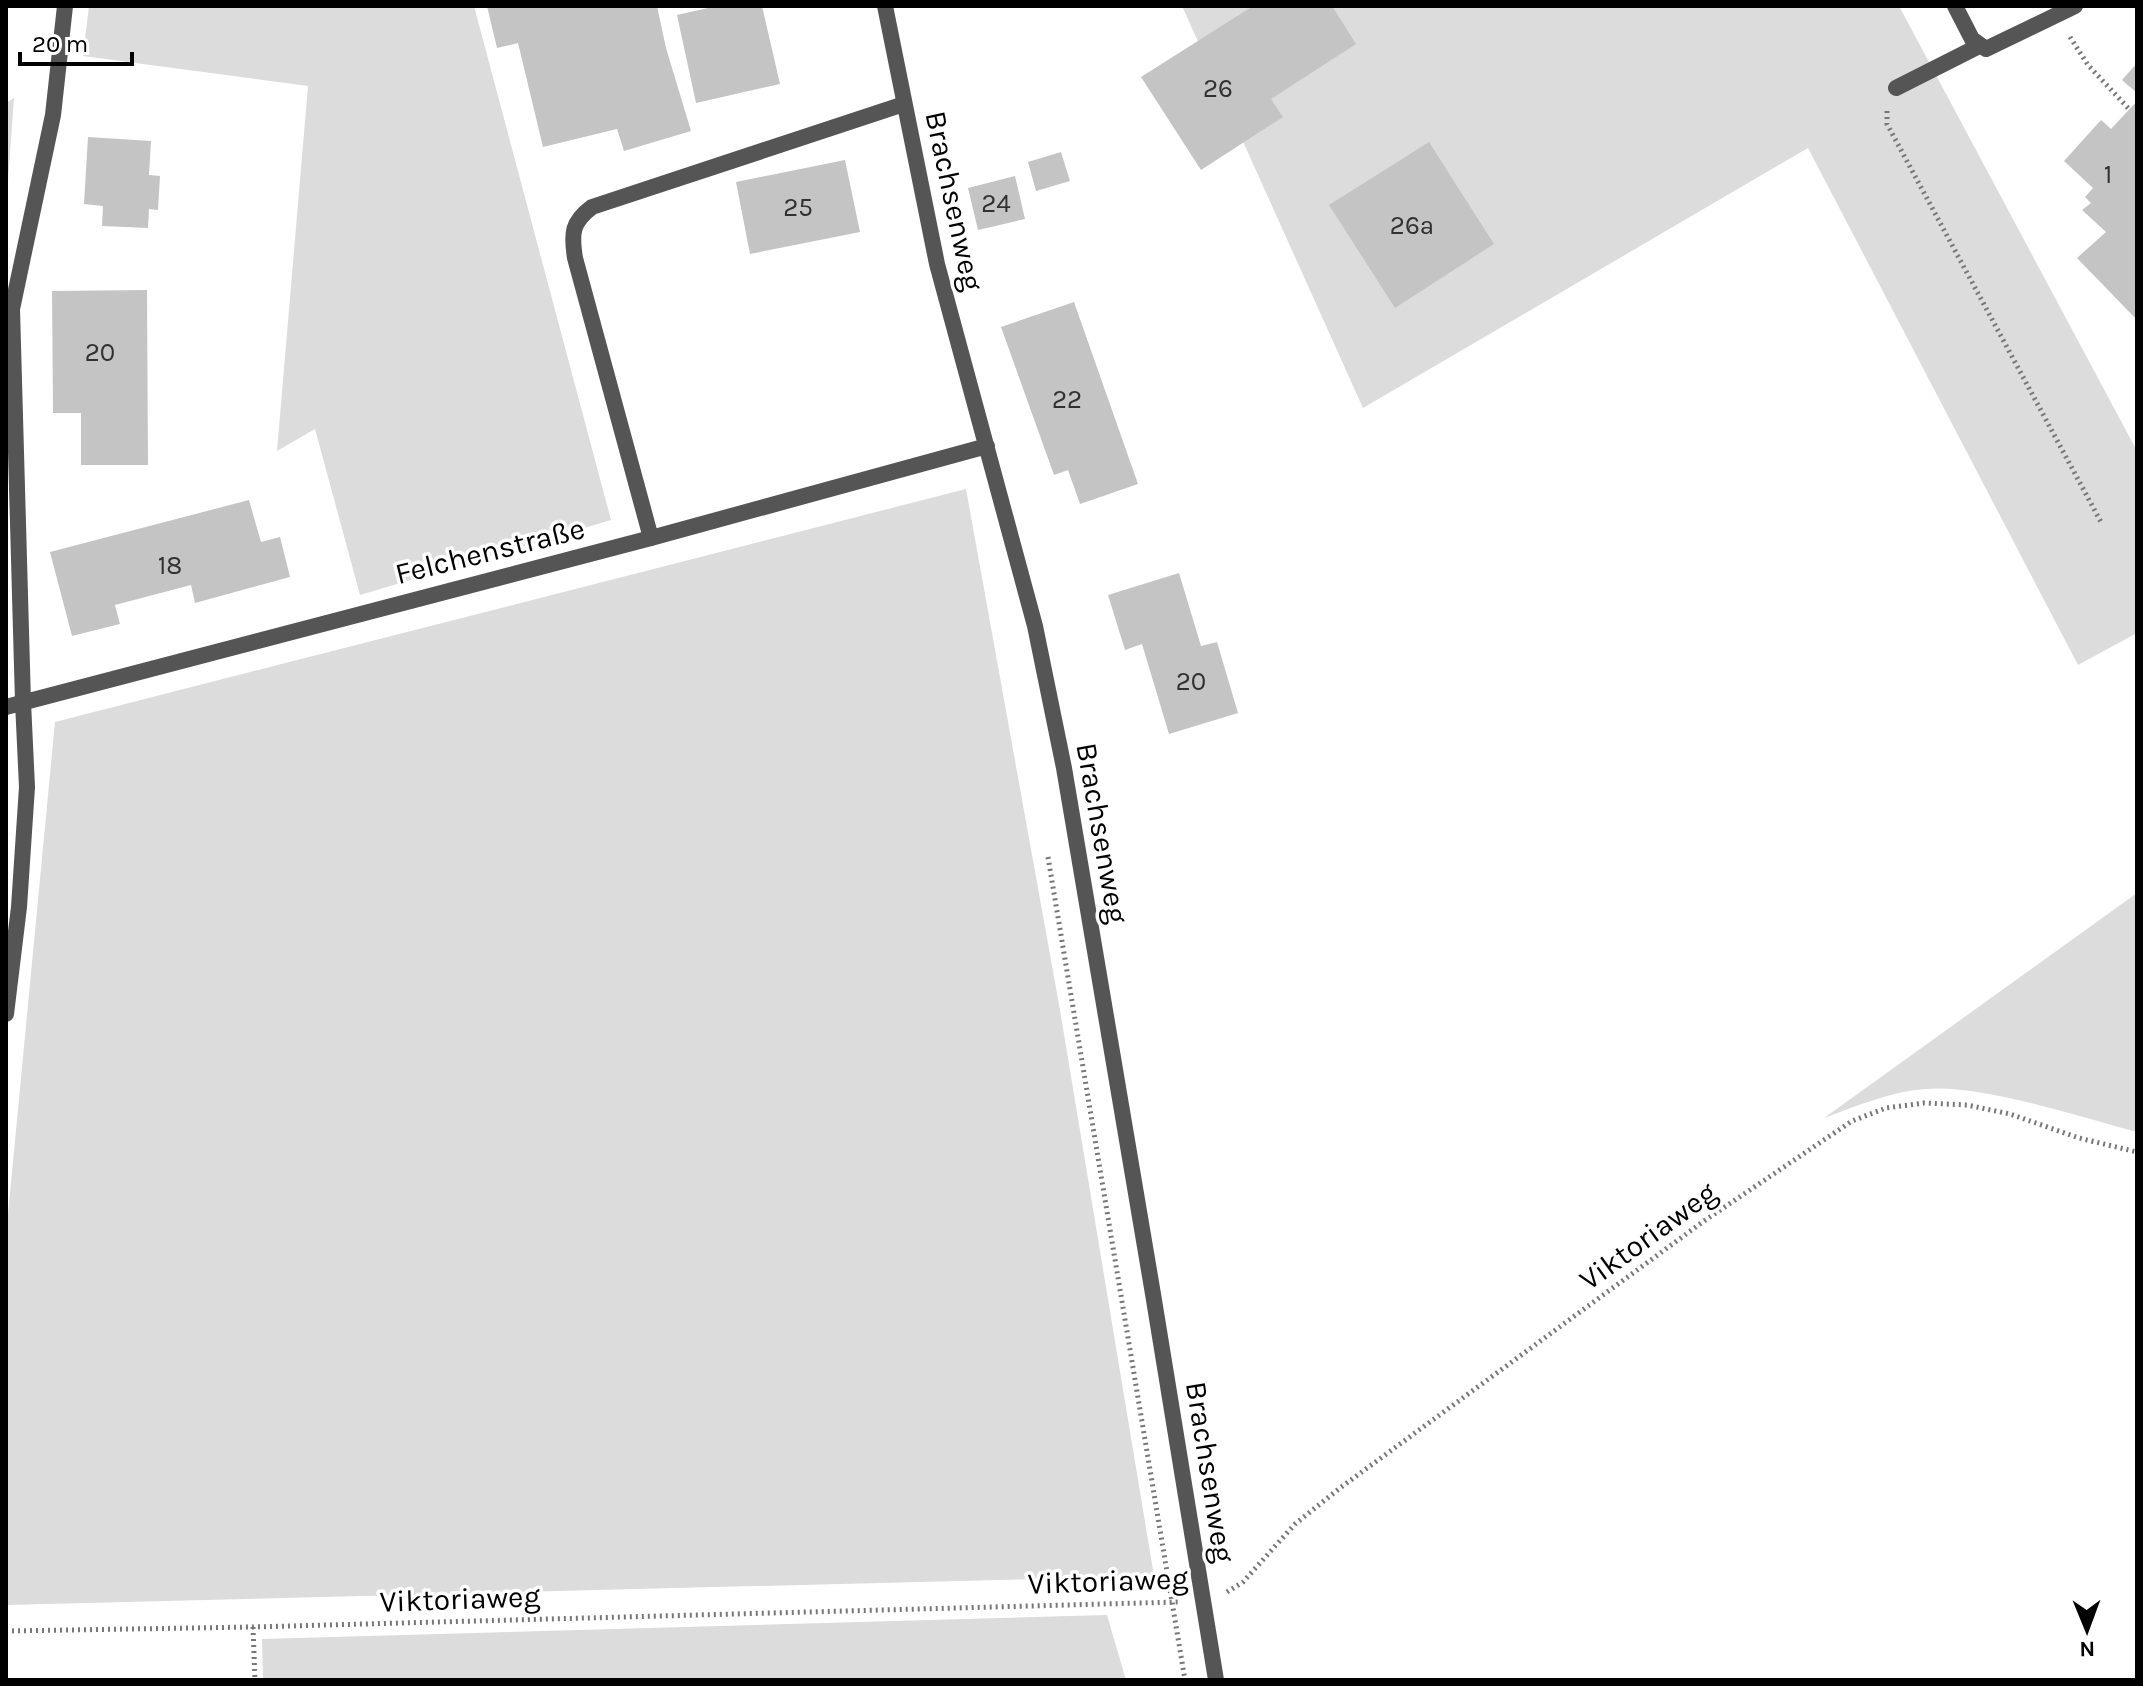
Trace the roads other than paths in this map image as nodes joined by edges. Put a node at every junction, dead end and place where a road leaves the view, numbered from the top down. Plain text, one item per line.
1 (65, 6) edge
2 (885, 6) edge
3 (1955, 6) edge
4 (2075, 6) edge
5 (1979, 46) junction
6 (1896, 88) road end
7 (904, 104) junction
8 (987, 446) junction
9 (651, 538) junction
10 (14, 704) edge
11 (6, 1014) edge
12 (1216, 1680) edge

1 - 10 street
2 - 7 street, Brachsenweg
3 - 5 street
4 - 5 street
5 - 6 street
7 - 8 street, Brachsenweg
7 - 9 street
8 - 9 street, Felchenstraße
8 - 12 street, Brachsenweg
9 - 10 street, Felchenstraße
10 - 11 street

